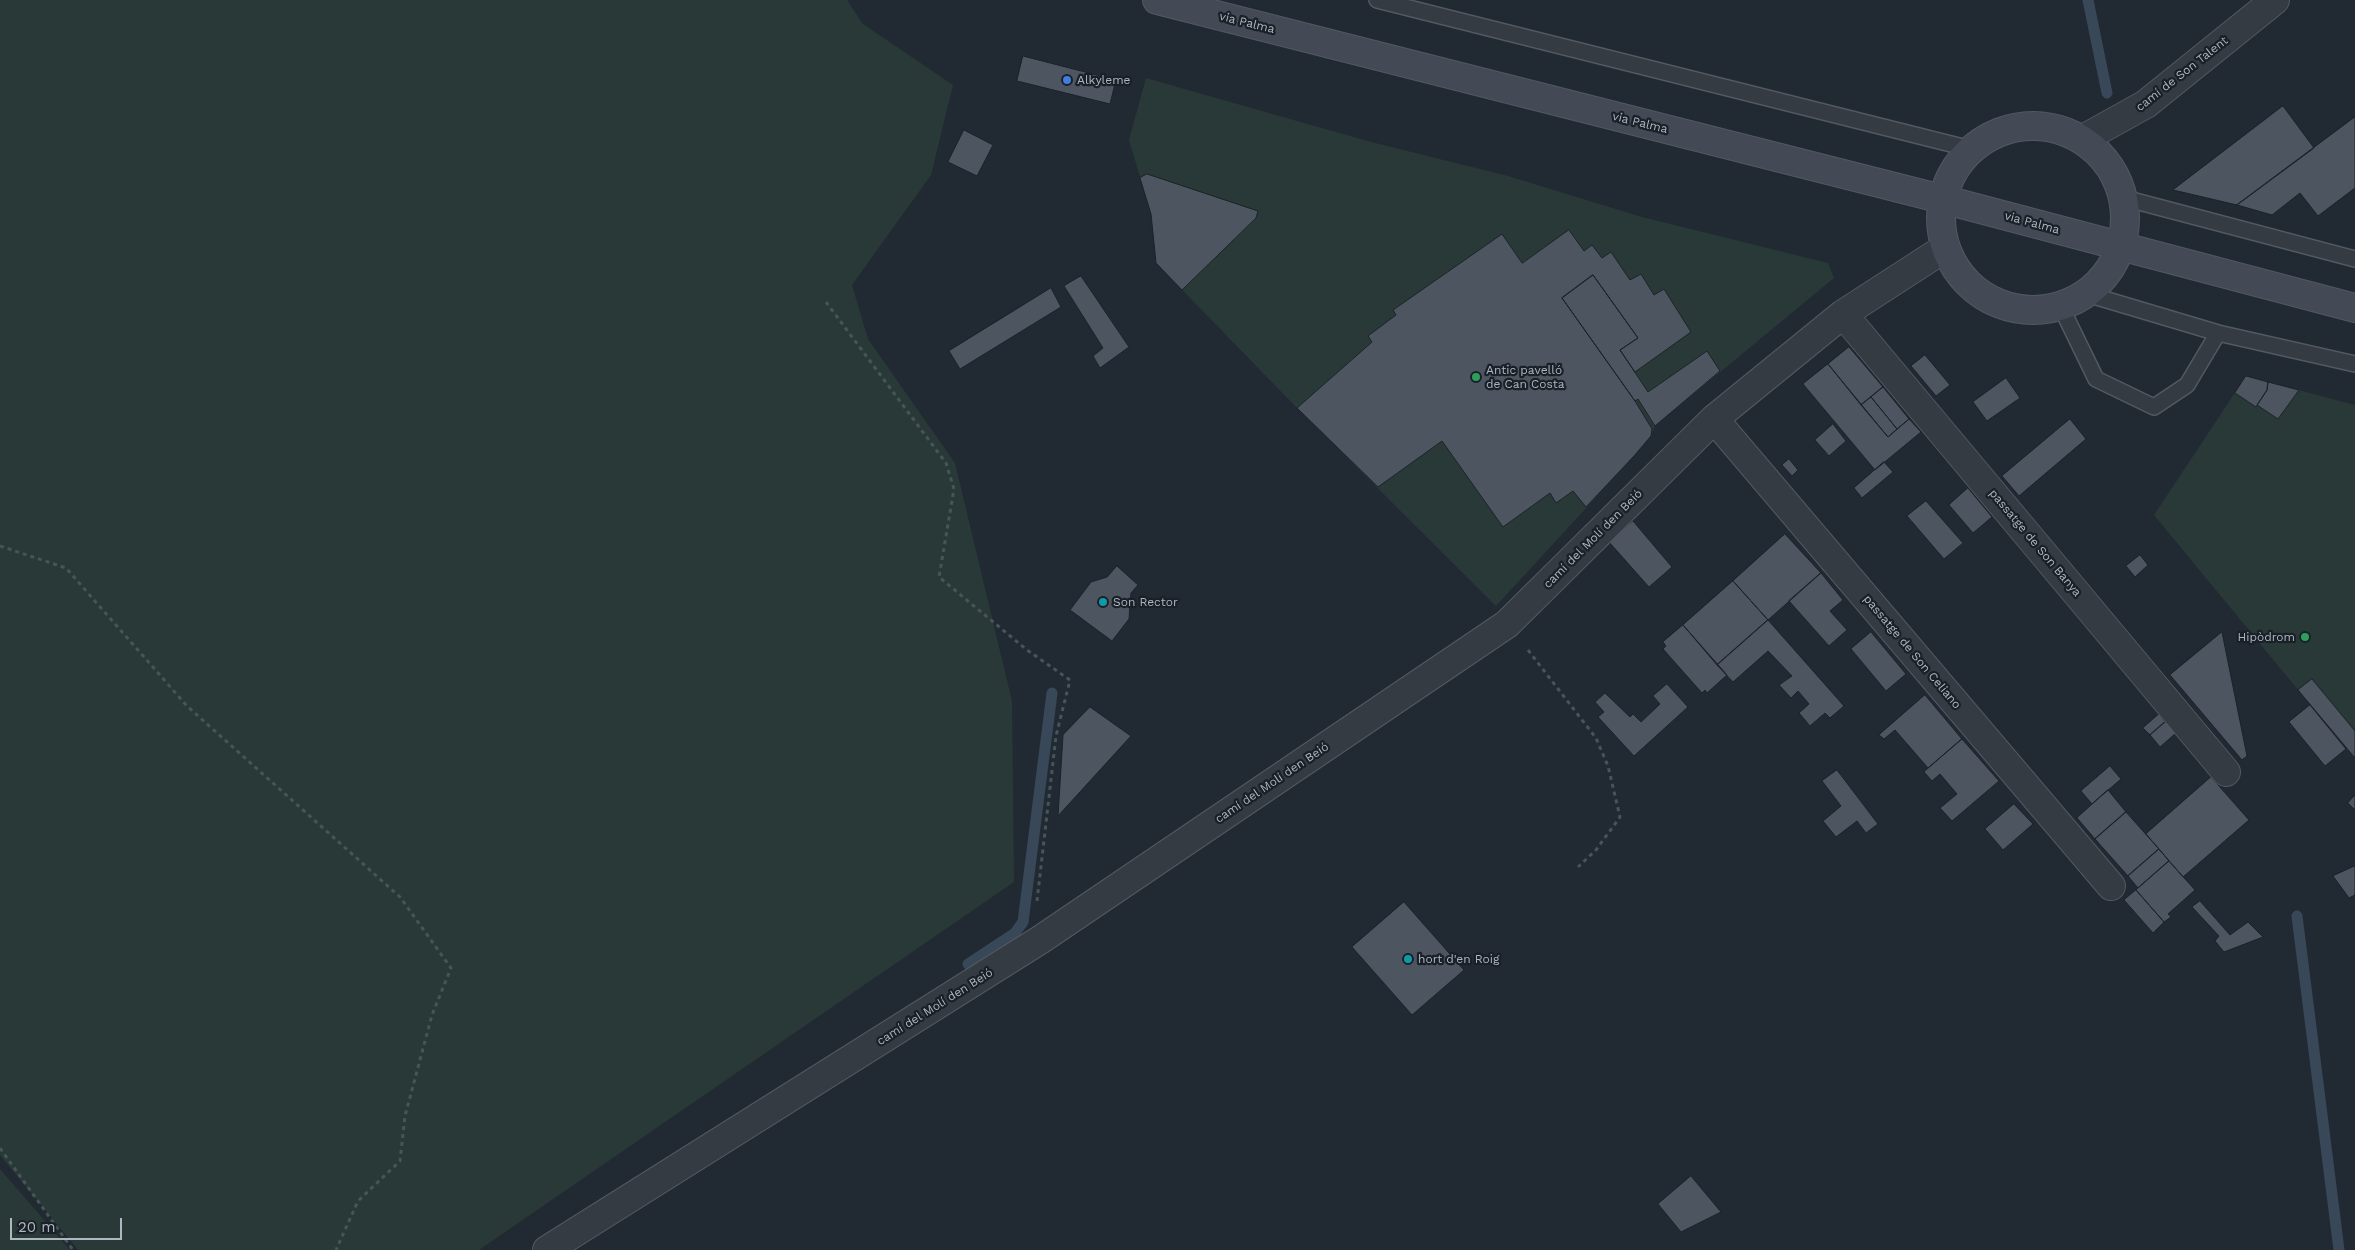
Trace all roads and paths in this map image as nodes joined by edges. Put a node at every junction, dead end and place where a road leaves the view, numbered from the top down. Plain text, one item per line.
1 (1157, 0) edge
2 (1377, 0) edge
3 (2275, 0) edge
4 (2083, 139) junction
5 (1971, 149) junction
6 (2124, 198) junction
7 (1942, 199) junction
8 (2122, 247) junction
9 (1945, 248) junction
10 (2355, 259) edge
11 (2087, 294) junction
12 (826, 302) dead end
13 (2062, 307) junction
14 (2355, 308) edge
15 (1843, 314) junction
16 (2218, 333) junction
17 (2355, 364) edge
18 (1714, 418) junction
19 (0, 546) edge
20 (1507, 624) junction
21 (2226, 772) dead end
22 (1578, 867) dead end
23 (2111, 886) dead end
24 (1032, 945) junction
25 (0, 1148) edge
26 (73, 1250) edge
27 (336, 1250) edge
28 (547, 1250) edge

1 - 7 main road, via Palma
2 - 5 lane
3 - 4 street, camí de Son Talent
4 - 5 main road
4 - 6 main road
5 - 7 main road
6 - 8 main road
6 - 10 lane
7 - 8 main road, via Palma
7 - 9 main road
8 - 11 main road
8 - 14 main road, via Palma
9 - 13 main road
9 - 15 street, camí del Molí den Beió
11 - 13 main road
11 - 16 lane
12 - 24 path
13 - 16 lane
15 - 18 street, camí del Molí den Beió
15 - 21 street, passatge de Son Banya
16 - 17 lane
18 - 20 street, camí del Molí den Beió
18 - 23 street, passatge de Son Celiano
19 - 27 path
20 - 22 path
20 - 24 street, camí del Molí den Beió
24 - 28 street, camí del Molí den Beió
25 - 26 path

